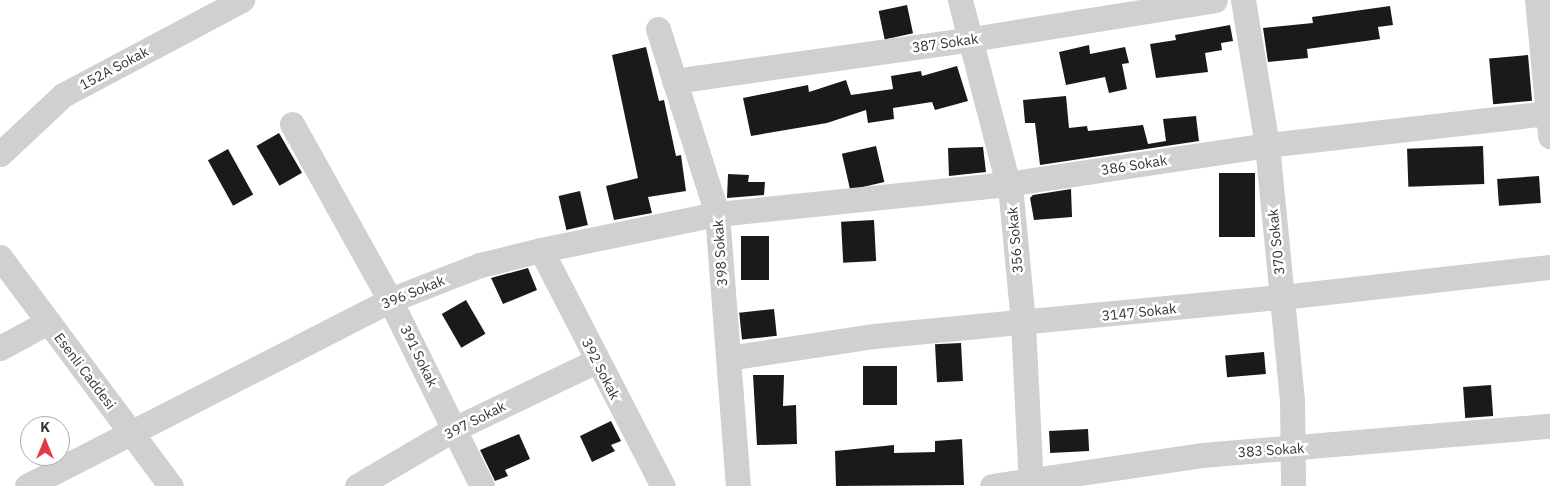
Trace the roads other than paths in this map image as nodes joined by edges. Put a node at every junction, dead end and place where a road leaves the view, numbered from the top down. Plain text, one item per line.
1 (242, 0) edge
2 (960, 0) edge
3 (1215, 0) edge
4 (1243, 0) edge
5 (1537, 0) edge
6 (658, 29) dead end
7 (972, 39) junction
8 (674, 81) junction
9 (1550, 120) edge
10 (292, 124) dead end
11 (1267, 145) junction
12 (0, 154) edge
13 (1007, 184) junction
14 (717, 214) junction
15 (541, 250) junction
16 (0, 256) edge
17 (1550, 267) edge
18 (1282, 297) junction
19 (390, 300) junction
20 (48, 322) junction
21 (1023, 323) junction
22 (0, 348) edge
23 (728, 358) junction
24 (596, 361) junction
25 (1550, 426) edge
26 (454, 429) junction
27 (130, 432) junction
28 (1291, 449) junction
29 (1031, 484) edge
30 (27, 486) edge
31 (170, 486) edge
32 (357, 486) edge
33 (482, 486) edge
34 (662, 486) edge
35 (738, 486) edge
36 (992, 486) edge
37 (1294, 486) edge

1 - 12 street, 152A Sokak
2 - 7 street, 356 Sokak
3 - 7 street, 387 Sokak
4 - 11 street, 370 Sokak
5 - 9 street
6 - 8 street, 398 Sokak
7 - 8 street, 387 Sokak
7 - 13 street, 356 Sokak
8 - 14 street, 398 Sokak
9 - 11 street, 386 Sokak
10 - 19 street, 391 Sokak
11 - 13 street, 386 Sokak
11 - 18 street, 370 Sokak
13 - 14 street, 386 Sokak
13 - 21 street, 356 Sokak
14 - 15 street, 396 Sokak
14 - 23 street, 398 Sokak
15 - 19 street, 396 Sokak
15 - 24 street, 392 Sokak
16 - 20 street, Esenli Caddesi
17 - 18 street, 3147 Sokak
18 - 21 street, 3147 Sokak
18 - 28 street, 370 Sokak
19 - 26 street, 391 Sokak
19 - 27 street, 396 Sokak
20 - 22 street
20 - 27 street, Esenli Caddesi
21 - 23 street, 3147 Sokak
21 - 29 street, 356 Sokak
23 - 35 street, 398 Sokak
24 - 26 street, 397 Sokak
24 - 34 street, 392 Sokak
25 - 28 street, 383 Sokak
26 - 32 street, 397 Sokak
26 - 33 street, 391 Sokak
27 - 30 street, 396 Sokak
27 - 31 street, Esenli Caddesi
28 - 29 street, 383 Sokak
28 - 37 street, 370 Sokak
29 - 36 street, 383 Sokak

